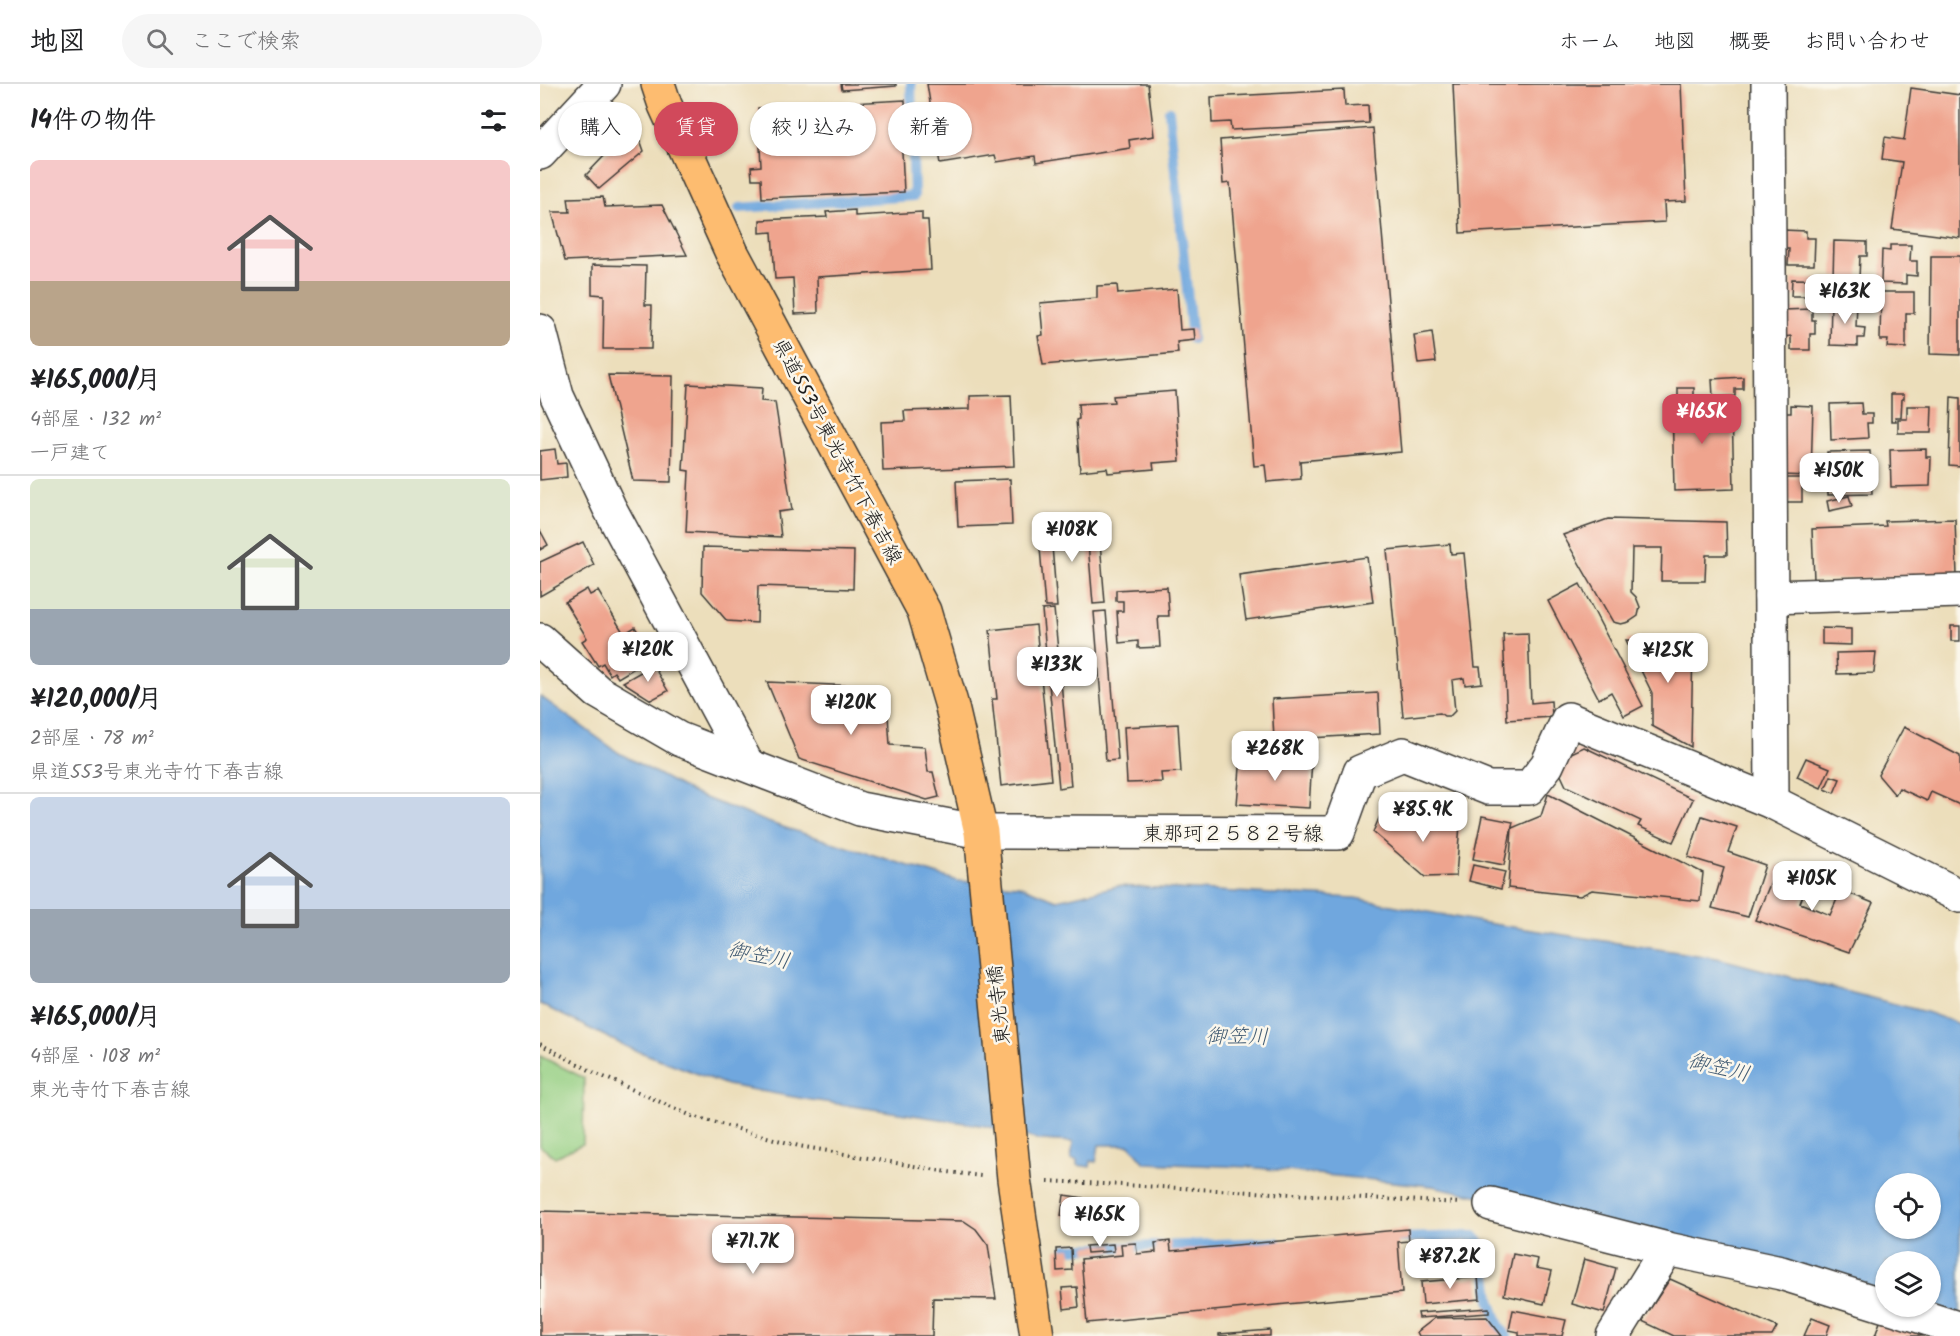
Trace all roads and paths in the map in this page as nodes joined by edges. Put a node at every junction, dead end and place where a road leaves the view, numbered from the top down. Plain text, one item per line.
1 (604, 84) edge
2 (658, 84) edge
3 (1768, 84) edge
4 (540, 153) edge
5 (540, 331) edge
6 (1960, 591) edge
7 (1771, 597) junction
8 (540, 640) edge
9 (747, 765) junction
10 (1772, 802) junction
11 (981, 832) junction
12 (1960, 896) edge
13 (540, 1044) edge
14 (1014, 1179) junction
15 (1491, 1204) joint
16 (1667, 1249) junction
17 (1875, 1302) edge
18 (1922, 1317) edge
19 (1960, 1329) edge
20 (1037, 1336) edge
21 (1613, 1336) edge

1 - 4 street
2 - 11 main road, 県道553号東光寺竹下春吉線
3 - 7 street
5 - 9 street
6 - 7 street
7 - 10 street
8 - 9 street
9 - 11 street
10 - 11 street, 東那珂２５８２号線
10 - 12 street
11 - 14 main road, 東光寺橋
13 - 14 path
14 - 15 path
14 - 20 main road, 東光寺橋
15 - 16 street
16 - 17 street
16 - 21 street
18 - 19 street

